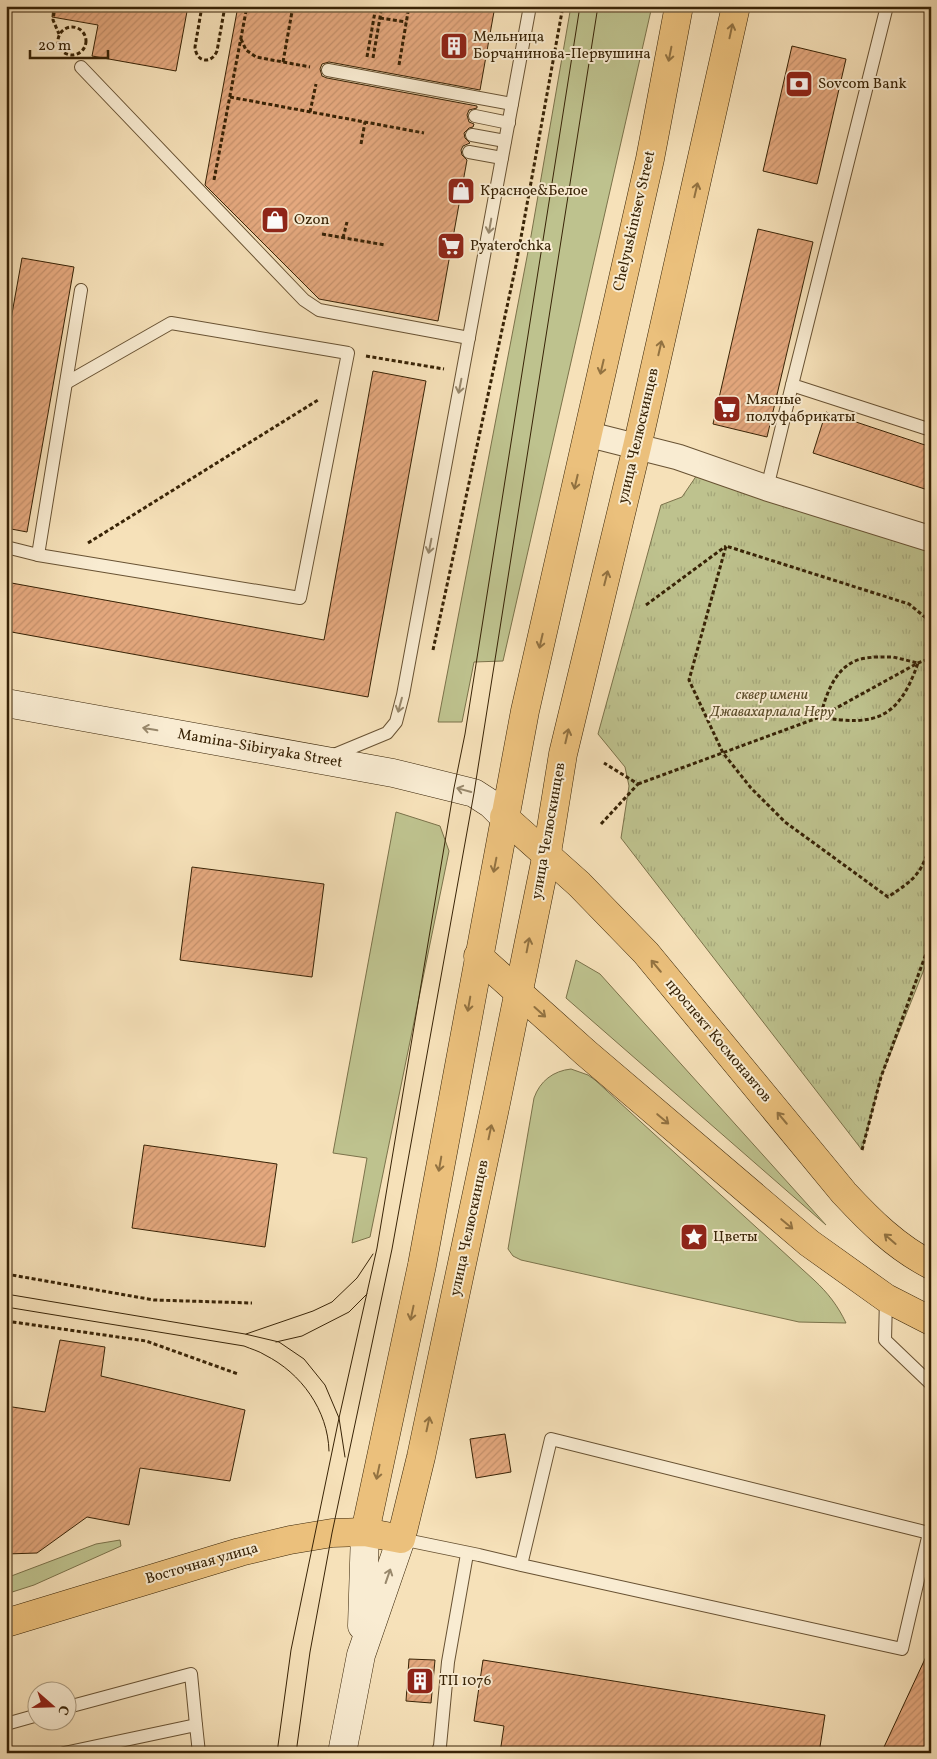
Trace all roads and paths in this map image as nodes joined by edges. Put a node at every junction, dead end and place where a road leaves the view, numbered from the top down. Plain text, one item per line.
1 (55, 6) edge
2 (202, 6) edge
3 (225, 6) edge
4 (247, 6) edge
5 (293, 6) edge
6 (376, 6) edge
7 (382, 6) edge
8 (409, 6) edge
9 (530, 6) edge
10 (563, 6) edge
11 (678, 6) edge
12 (736, 6) edge
13 (888, 6) edge
14 (380, 18) junction
15 (406, 22) junction
16 (59, 34) junction
17 (241, 39) junction
18 (373, 58) dead end
19 (283, 62) junction
20 (366, 62) dead end
21 (81, 67) dead end
22 (398, 68) dead end
23 (323, 69) junction
24 (230, 97) junction
25 (512, 104) junction
26 (310, 112) junction
27 (475, 116) dead end
28 (365, 122) junction
29 (509, 123) junction
30 (424, 133) dead end
31 (472, 134) dead end
32 (505, 141) junction
33 (361, 144) dead end
34 (469, 152) dead end
35 (502, 158) junction
36 (213, 187) dead end
37 (346, 222) dead end
38 (322, 234) dead end
39 (343, 238) junction
40 (384, 245) dead end
41 (81, 290) dead end
42 (469, 338) junction
43 (348, 353) junction
44 (450, 370) dead end
45 (66, 384) junction
46 (342, 385) junction
47 (792, 385) junction
48 (931, 430) edge
49 (587, 434) junction
50 (637, 447) junction
51 (767, 488) junction
52 (931, 539) edge
53 (726, 546) junction
54 (6, 547) edge
55 (38, 555) junction
56 (62, 559) junction
57 (646, 605) dead end
58 (931, 622) edge
59 (431, 658) dead end
60 (931, 658) edge
61 (918, 663) junction
62 (6, 703) edge
63 (820, 717) junction
64 (723, 753) junction
65 (322, 760) junction
66 (604, 763) dead end
67 (638, 784) junction
68 (504, 817) junction
69 (601, 824) dead end
70 (931, 841) edge
71 (547, 853) junction
72 (931, 940) edge
73 (478, 956) junction
74 (518, 992) junction
75 (862, 1150) dead end
76 (931, 1265) edge
77 (6, 1274) edge
78 (886, 1298) junction
79 (252, 1304) dead end
80 (6, 1321) edge
81 (931, 1322) edge
82 (238, 1374) dead end
83 (931, 1384) edge
84 (365, 1532) junction
85 (401, 1539) junction
86 (467, 1554) junction
87 (522, 1566) junction
88 (6, 1623) edge
89 (361, 1655) junction
90 (78, 1704) edge
91 (28, 1718) edge
92 (6, 1724) edge
93 (196, 1725) junction
94 (64, 1753) edge
95 (199, 1753) edge
96 (342, 1753) edge
97 (437, 1753) edge

1 - 16 path
2 - 3 path
4 - 17 path
5 - 19 path
6 - 20 path
7 - 14 path
8 - 15 path
9 - 25 lane
10 - 59 path
11 -> 49 main road, Chelyuskintsev Street
50 -> 12 main road, улица Челюскинцев
13 - 47 lane
14 - 15 path
14 - 18 path
15 - 22 path
16 - 16 path
17 - 19 path
17 - 24 path
19 - 23 path
21 - 42 lane
23 - 25 lane
23 - 26 path
24 - 26 path
24 - 36 path
25 - 29 lane
26 - 28 path
27 - 29 lane
28 - 30 path
28 - 33 path
29 - 32 lane
31 - 32 lane
32 - 35 lane
34 - 35 lane
35 -> 42 lane
37 - 39 path
38 - 39 path
39 - 40 path
41 - 45 lane
42 -> 65 lane
43 - 44 path
43 - 45 lane
43 - 46 lane
45 - 55 lane
46 - 56 path
46 - 56 lane
47 - 48 lane
47 - 51 lane
49 - 50 street
49 -> 68 main road, улица Челюскинцев
50 - 51 street
71 -> 50 main road, улица Челюскинцев
51 - 52 street
53 - 57 path
53 - 58 path
53 - 64 path
54 - 55 lane
55 - 56 lane
60 - 61 path
61 - 63 path
61 - 63 path
61 - 63 path
65 -> 62 main road, Mamina-Sibiryaka Street
63 - 64 path
64 - 67 path
64 - 70 path
68 -> 65 main road, Mamina-Sibiryaka Street
66 - 67 path
67 - 69 path
68 - 71 main road, проспект Космонавтов
68 -> 73 main road, улица Челюскинцев
74 -> 71 main road, улица Челюскинцев
76 -> 71 main road, проспект Космонавтов
72 - 75 path
73 - 74 main road
73 -> 84 main road, улица Челюскинцев
74 -> 78 main road
85 -> 74 main road, улица Челюскинцев
77 - 79 path
78 - 81 main road
78 - 83 lane
80 - 82 path
84 - 85 main road, Восточная улица
84 - 88 main road, Восточная улица
84 - 89 main road, улица Челюскинцев
85 - 86 lane
89 -> 85 main road, улица Челюскинцев
86 - 87 lane
86 - 97 lane
87 - 87 lane
89 - 96 main road, улица Челюскинцев
90 - 93 lane
91 - 92 lane
93 - 94 lane
93 - 95 lane

